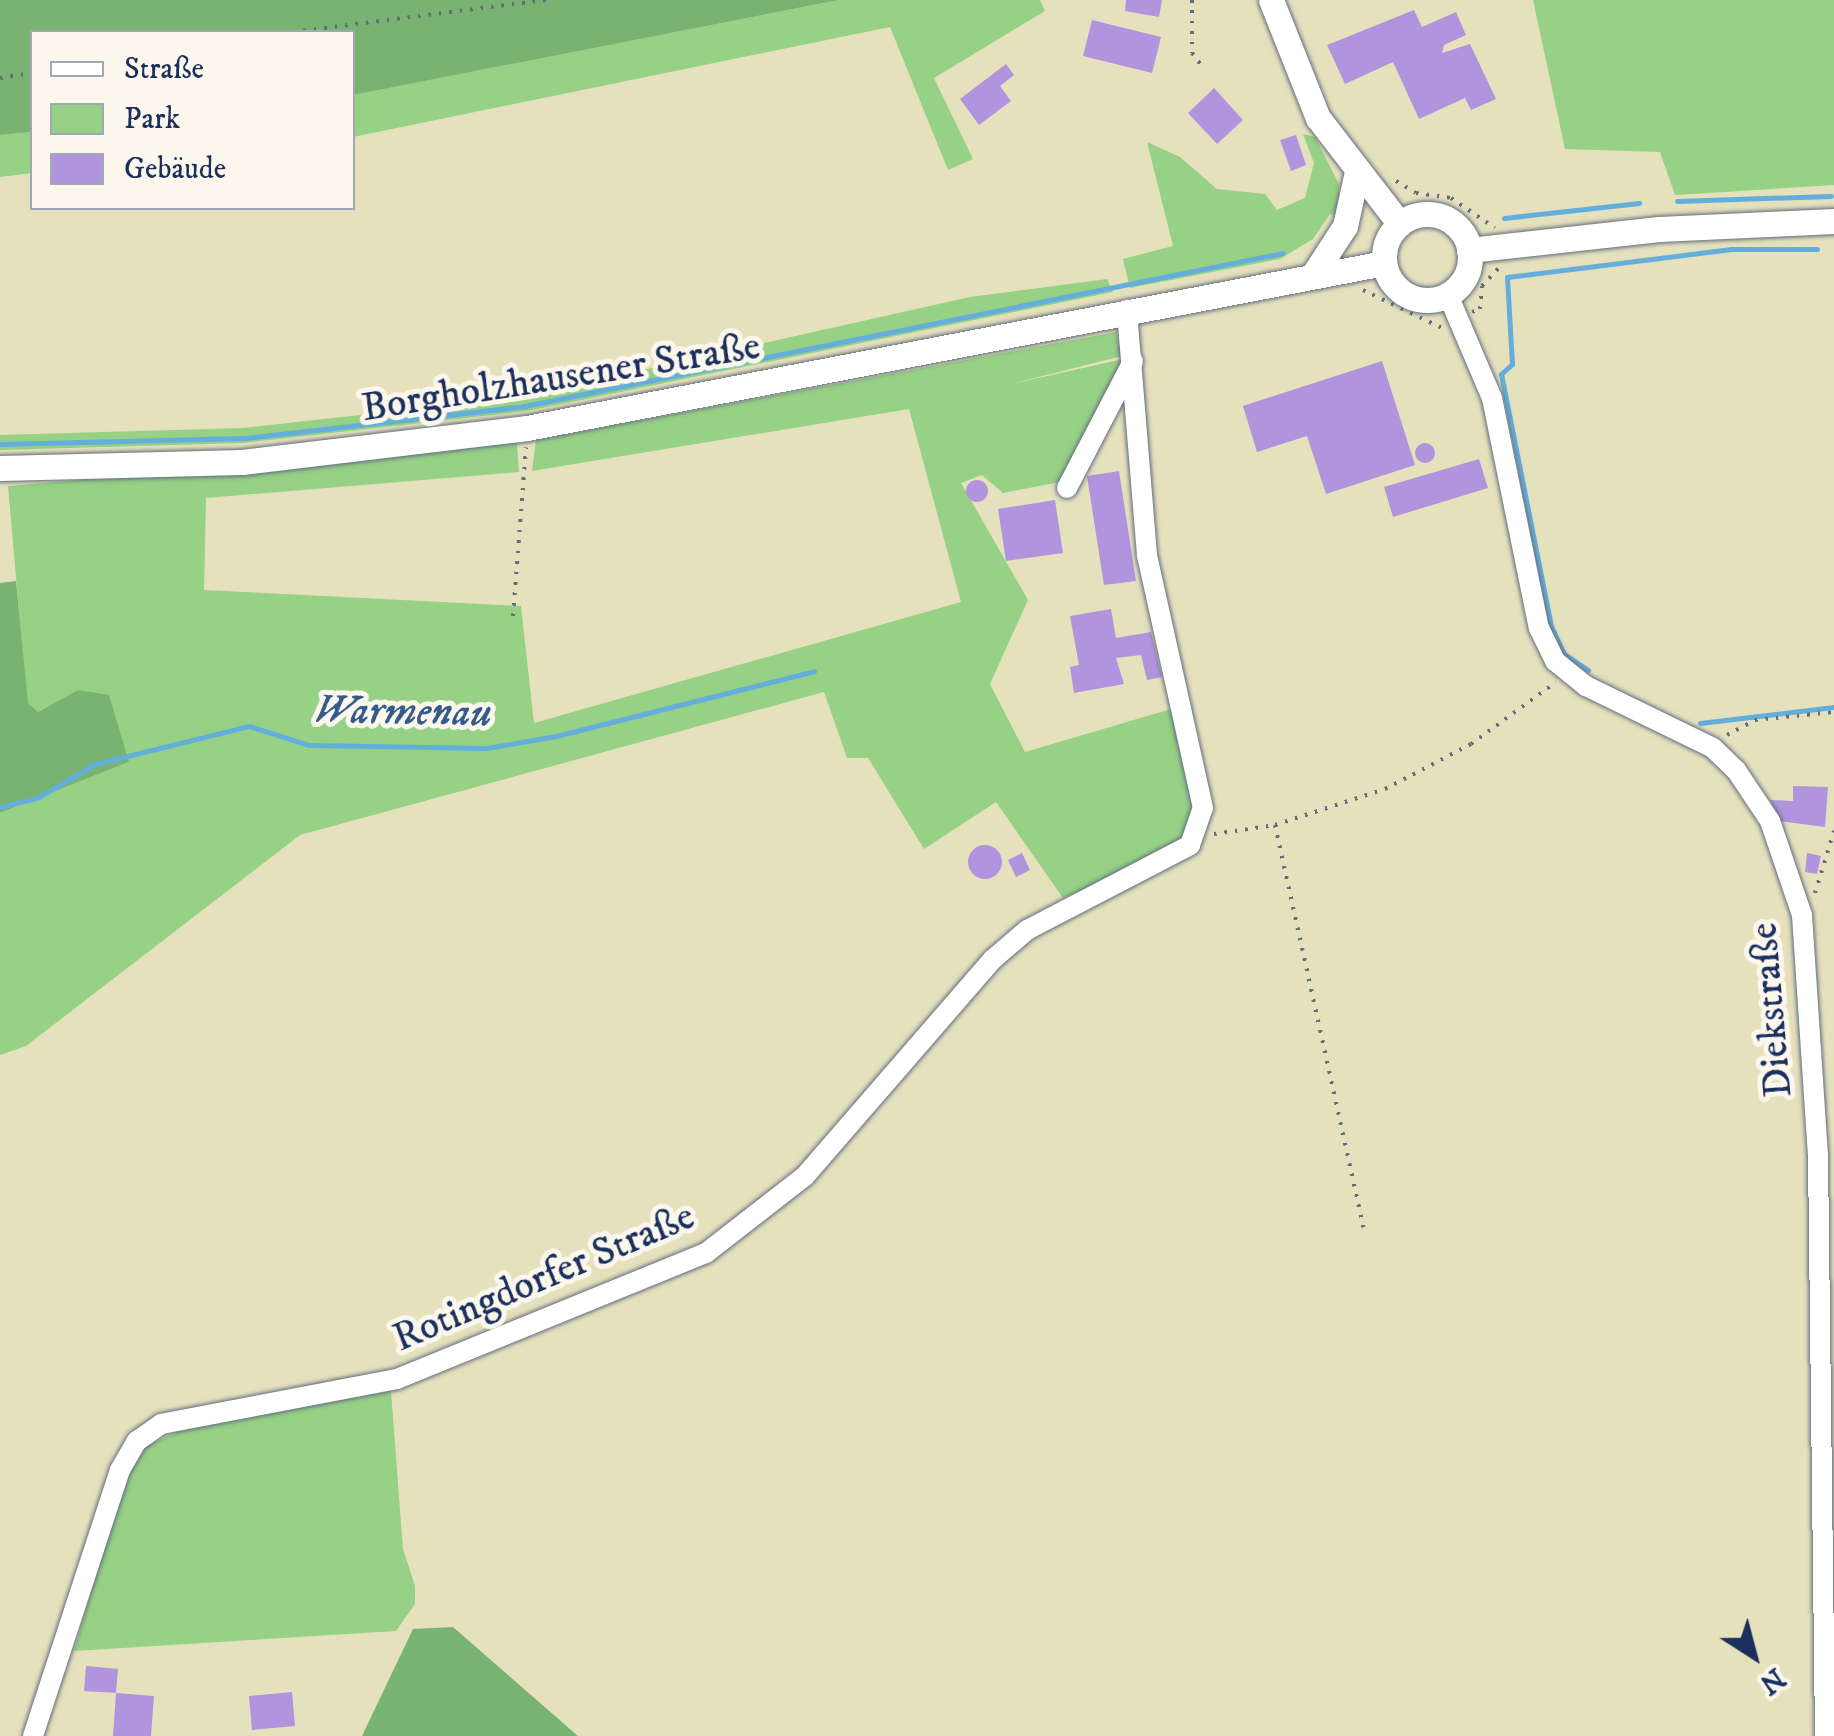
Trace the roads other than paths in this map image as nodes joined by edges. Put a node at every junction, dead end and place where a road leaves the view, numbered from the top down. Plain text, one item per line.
1 (1271, 0) edge
2 (1356, 172) junction
3 (1834, 222) edge
4 (1400, 224) junction
5 (1469, 250) junction
6 (1384, 263) junction
7 (1313, 275) junction
8 (1448, 295) junction
9 (1127, 310) junction
10 (1134, 359) junction
11 (0, 468) edge
12 (1067, 488) dead end
13 (33, 1736) edge
14 (1825, 1736) edge

1 - 2 main road
2 - 4 main road
2 - 7 main road
3 - 5 main road
4 - 5 main road
4 - 6 main road
5 - 8 main road
6 - 7 main road, Borgholzhausener Straße
6 - 8 main road
7 - 9 main road, Borgholzhausener Straße
8 - 14 street, Diekstraße
9 - 10 street
9 - 11 main road, Borgholzhausener Straße
10 - 12 street
10 - 13 street, Rotingdorfer Straße

